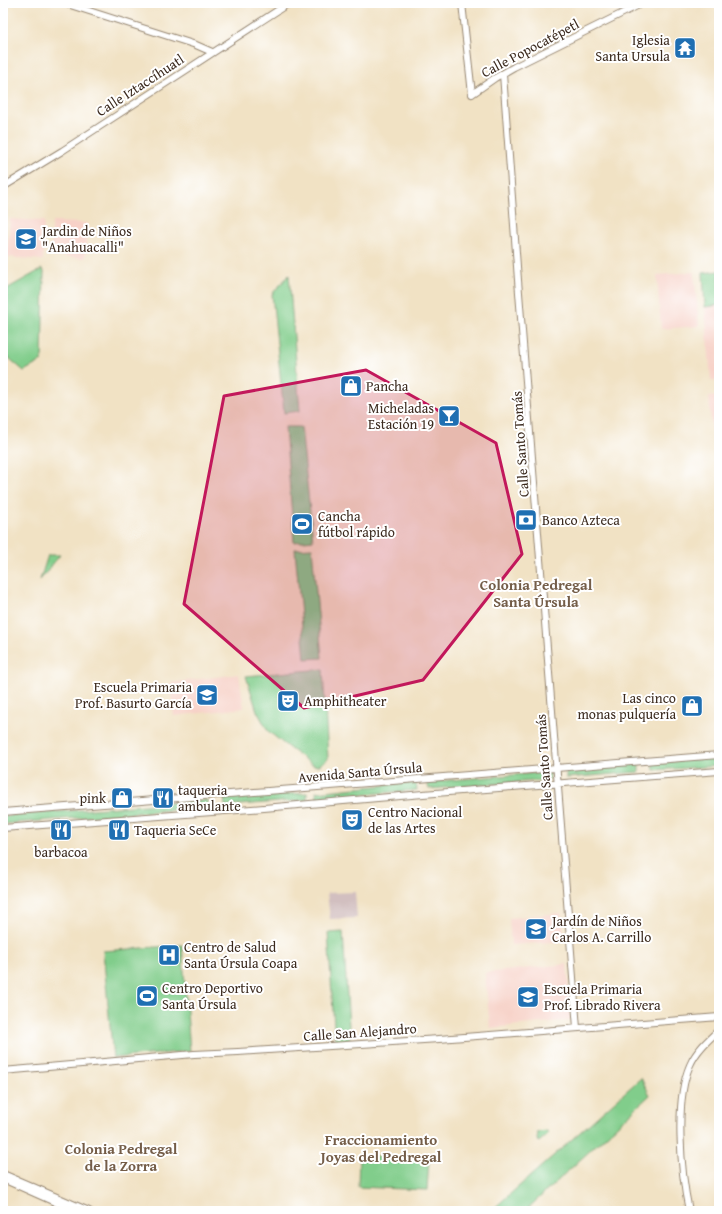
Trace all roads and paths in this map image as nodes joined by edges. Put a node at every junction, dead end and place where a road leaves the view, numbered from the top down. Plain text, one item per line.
1 (64, 3) edge
2 (289, 3) edge
3 (462, 3) edge
4 (642, 3) edge
5 (212, 52) junction
6 (503, 74) junction
7 (3, 187) edge
8 (719, 755) edge
9 (556, 768) junction
10 (719, 771) edge
11 (557, 783) junction
12 (3, 812) edge
13 (3, 828) edge
14 (719, 1017) edge
15 (577, 1028) junction
16 (719, 1030) edge
17 (3, 1071) edge
18 (3, 1174) edge
19 (3, 1179) edge
20 (76, 1211) edge
21 (89, 1211) edge
22 (689, 1211) edge

1 - 5 street
2 - 5 street, Calle Iztaccíhuatl
3 - 6 street, Calle Popocatépetl
4 - 6 street, Calle Popocatépetl
5 - 7 street, Calle Iztaccíhuatl
6 - 9 street, Calle Santo Tomás
8 - 9 street, Avenida Santa Úrsula
9 - 11 street, Calle Santo Tomás
9 - 12 street, Avenida Santa Úrsula
10 - 11 street, Avenida Santa Úrsula
11 - 13 street, Avenida Santa Úrsula
11 - 15 street, Calle Santo Tomás
14 - 15 street, Calle San Alejandro
15 - 17 street, Calle San Alejandro
16 - 22 street
18 - 21 street
19 - 20 street

